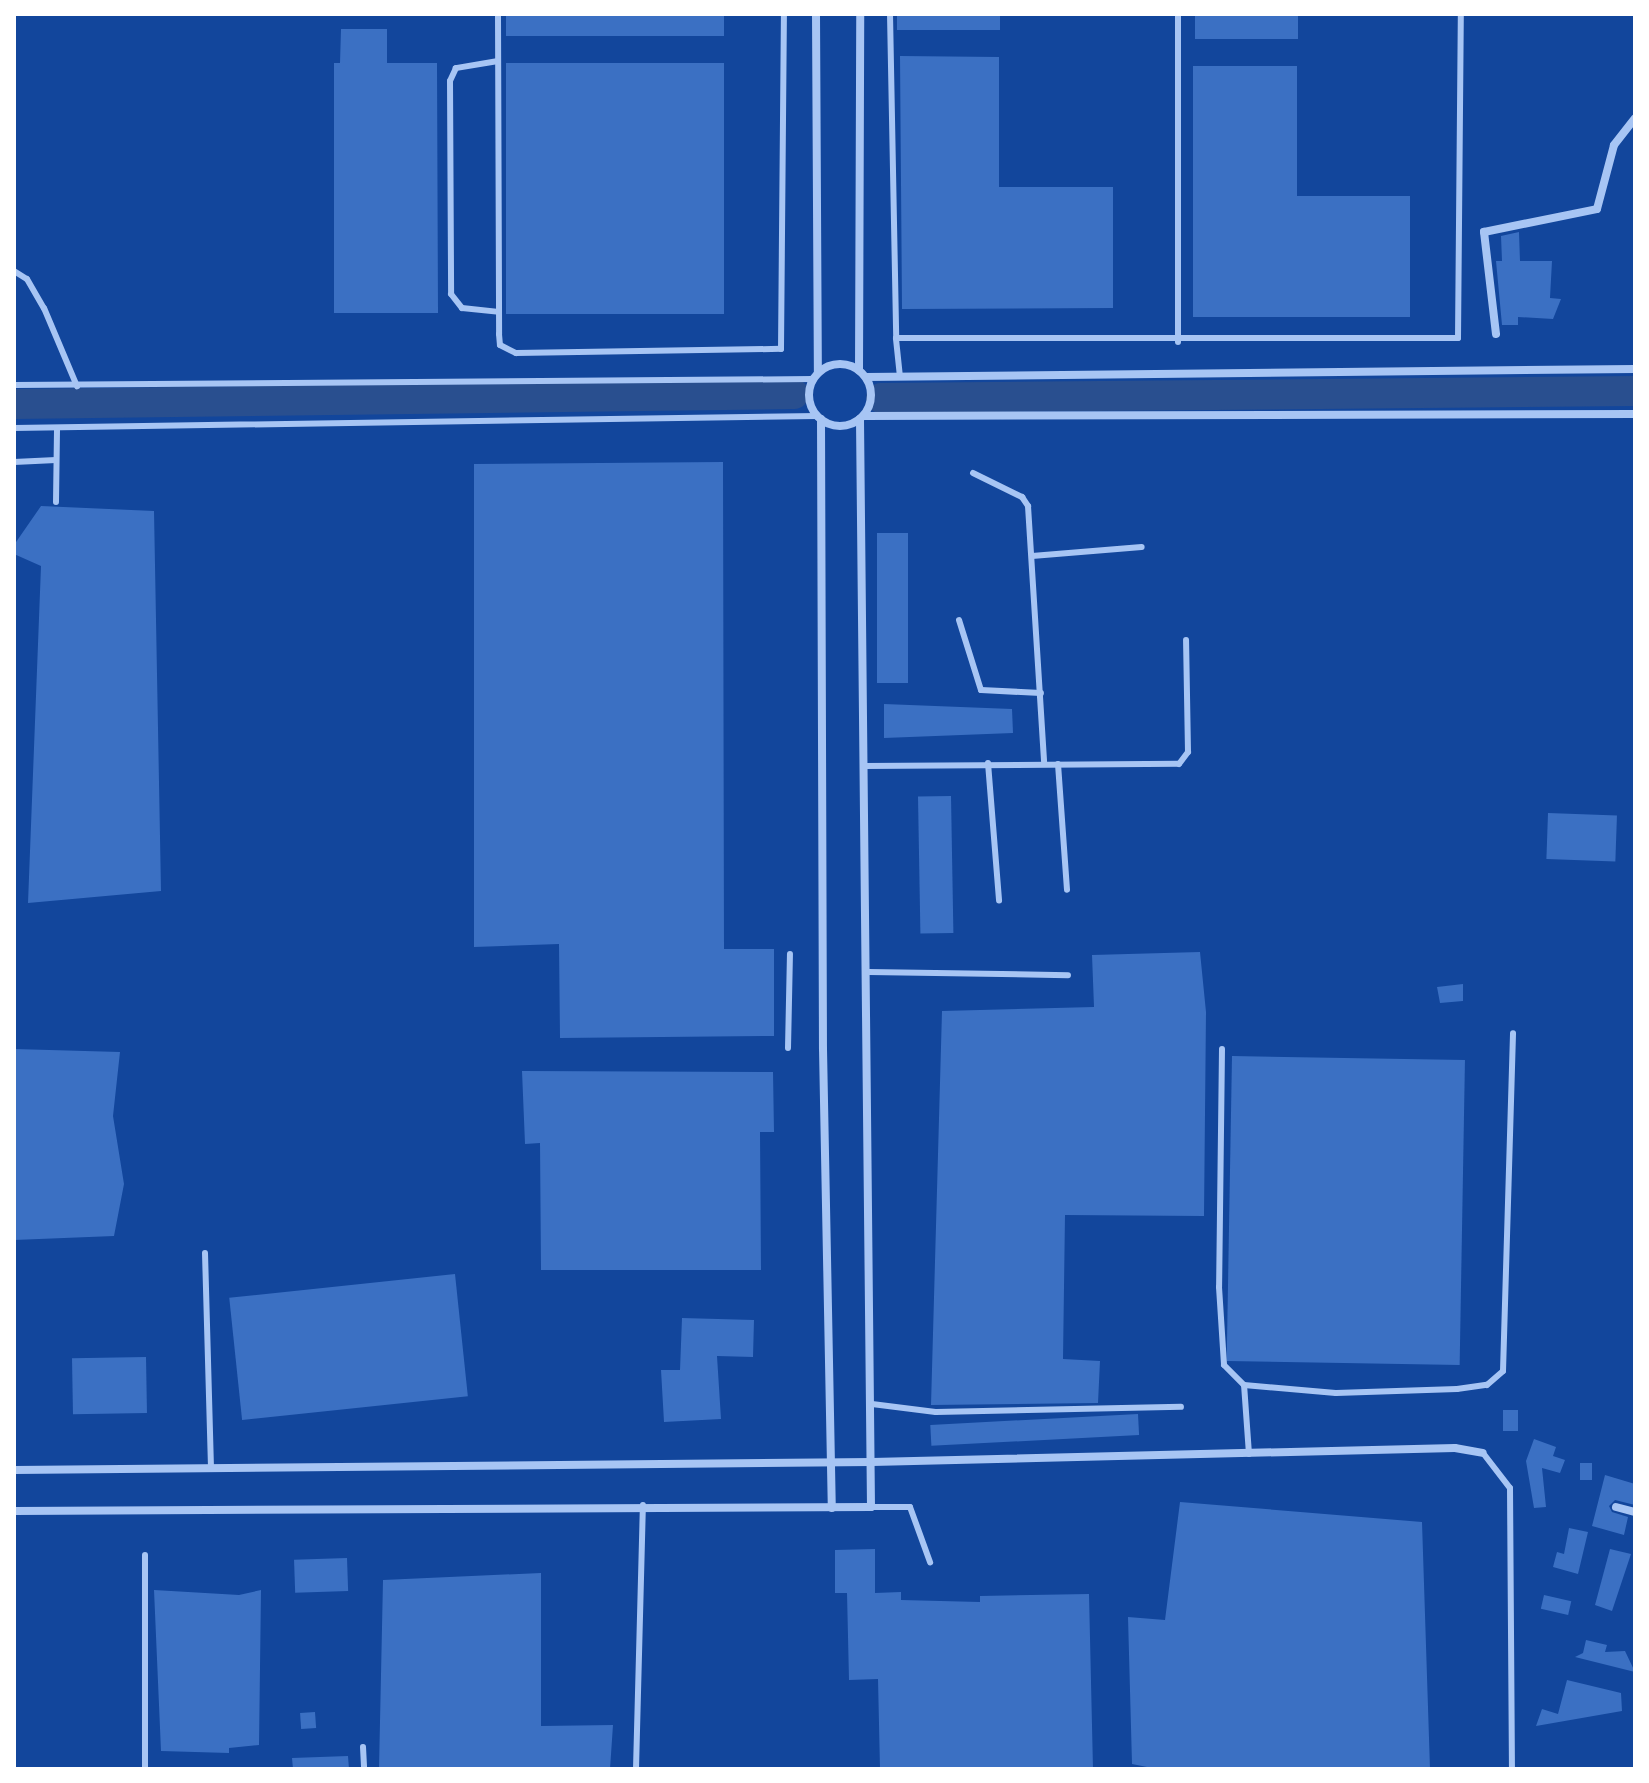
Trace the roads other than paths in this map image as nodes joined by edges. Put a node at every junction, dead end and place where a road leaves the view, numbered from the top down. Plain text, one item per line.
1 (498, 14) edge
2 (784, 14) edge
3 (816, 14) edge
4 (860, 14) edge
5 (890, 14) edge
6 (1178, 14) edge
7 (1461, 14) edge
8 (498, 61) junction
9 (1635, 118) edge
10 (14, 271) edge
11 (499, 312) junction
12 (1496, 334) dead end
13 (896, 338) junction
14 (1178, 342) junction
15 (1635, 369) edge
16 (863, 374) junction
17 (816, 376) junction
18 (900, 377) junction
19 (14, 385) edge
20 (77, 386) junction
21 (1635, 414) edge
22 (819, 418) junction
23 (862, 418) junction
24 (14, 428) edge
25 (57, 428) junction
26 (56, 460) junction
27 (14, 462) edge
28 (973, 473) dead end
29 (56, 502) dead end
30 (1142, 547) dead end
31 (1032, 556) junction
32 (959, 620) dead end
33 (1186, 640) dead end
34 (1041, 693) junction
35 (1044, 762) junction
36 (988, 763) junction
37 (1058, 764) junction
38 (864, 766) junction
39 (1067, 890) dead end
40 (999, 901) dead end
41 (790, 954) dead end
42 (869, 972) junction
43 (1068, 975) dead end
44 (1513, 1033) dead end
45 (788, 1048) dead end
46 (1222, 1049) dead end
47 (205, 1253) dead end
48 (1244, 1385) junction
49 (872, 1404) junction
50 (1181, 1407) dead end
51 (1483, 1453) joint
52 (1249, 1454) junction
53 (832, 1462) junction
54 (872, 1462) junction
55 (211, 1468) junction
56 (14, 1470) edge
57 (643, 1504) junction
58 (871, 1507) junction
59 (1616, 1507) dead end
60 (832, 1508) junction
61 (14, 1511) edge
62 (1635, 1512) edge
63 (145, 1555) dead end
64 (930, 1562) dead end
65 (363, 1747) dead end
66 (145, 1769) edge
67 (364, 1769) edge
68 (636, 1769) edge
69 (1512, 1769) edge

1 - 8 lane
2 - 11 lane
3 - 17 street
4 - 16 street
5 - 13 lane
6 - 14 lane
7 - 14 lane
8 - 11 lane
8 - 11 lane
9 - 12 street
10 - 20 lane
13 - 14 lane
13 - 18 lane
15 - 18 street
16 - 17 street
16 - 18 street
16 - 23 street
17 - 20 lane
17 - 22 street
19 - 20 lane
21 - 23 street
22 - 23 street
22 - 25 lane
22 - 53 street
23 - 38 street
24 - 25 lane
25 - 26 lane
26 - 27 lane
26 - 29 lane
28 - 31 lane
30 - 31 lane
31 - 34 lane
32 - 34 lane
33 - 37 lane
34 - 35 lane
35 - 36 lane
35 - 37 lane
36 - 38 lane
36 - 40 lane
37 - 39 lane
38 - 42 street
41 - 45 lane
42 - 43 lane
42 - 49 street
44 - 48 lane
46 - 48 lane
47 - 55 lane
48 - 52 lane
49 - 50 lane
49 - 54 street
51 - 52 street
51 - 69 lane
52 - 54 street
53 - 54 street
53 - 55 street
53 - 60 street
54 - 58 street
55 - 56 street
57 - 60 street
57 - 61 street
57 - 68 lane
58 - 60 street
58 - 64 lane
59 - 62 street
63 - 66 lane
65 - 67 lane

